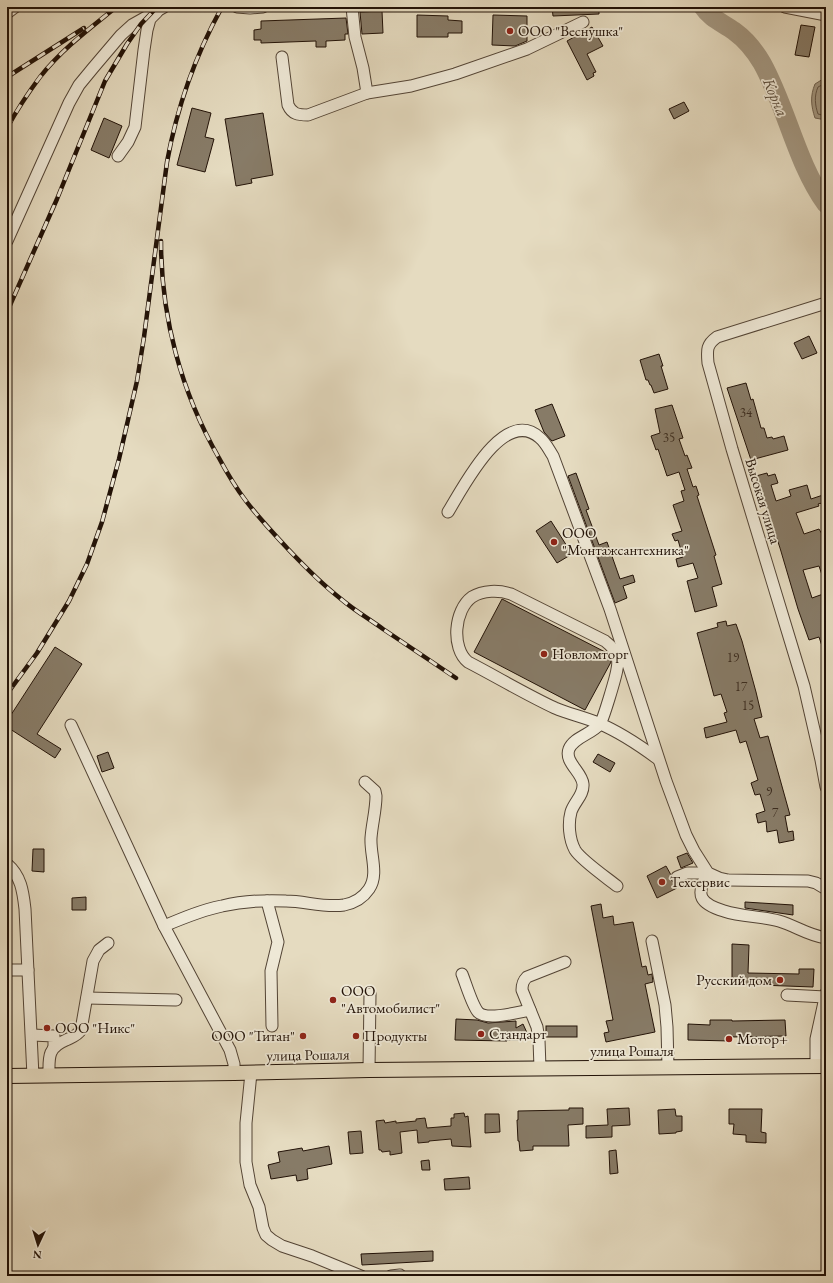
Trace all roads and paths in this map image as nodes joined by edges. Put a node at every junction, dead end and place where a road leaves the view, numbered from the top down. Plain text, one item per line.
1 (15, 7) edge
2 (237, 7) edge
3 (261, 7) edge
4 (352, 7) edge
5 (785, 7) edge
6 (163, 8) edge
7 (7, 13) edge
8 (826, 15) edge
9 (583, 22) dead end
10 (282, 57) dead end
11 (367, 93) junction
12 (118, 156) dead end
13 (7, 241) edge
14 (826, 303) edge
15 (448, 512) dead end
16 (600, 724) junction
17 (71, 725) dead end
18 (658, 759) junction
19 (365, 782) dead end
20 (826, 787) edge
21 (7, 864) edge
22 (708, 873) junction
23 (677, 877) dead end
24 (616, 886) dead end
25 (826, 889) edge
26 (267, 901) junction
27 (164, 926) junction
28 (826, 938) edge
29 (652, 941) dead end
30 (108, 943) dead end
31 (565, 962) dead end
32 (7, 970) edge
33 (28, 970) junction
34 (462, 974) dead end
35 (370, 994) dead end
36 (787, 995) dead end
37 (826, 995) edge
38 (87, 998) junction
39 (176, 1000) dead end
40 (530, 1010) junction
41 (272, 1026) dead end
42 (32, 1035) junction
43 (54, 1042) junction
44 (821, 1066) edge
45 (668, 1067) junction
46 (540, 1068) junction
47 (369, 1070) junction
48 (234, 1073) junction
49 (251, 1073) junction
50 (7, 1076) edge
51 (33, 1076) junction
52 (50, 1076) junction
53 (361, 1276) edge

1 - 7 street
2 - 3 street
4 - 11 street
5 - 8 street
6 - 12 street
6 - 13 street
9 - 11 street
10 - 11 street
14 - 20 street, Высокая улица
15 - 18 street
16 - 16 street
16 - 18 street
16 - 24 street
17 - 27 street
18 - 22 street
19 - 26 street
21 - 33 street
22 - 23 street
22 - 25 street
22 - 28 street
26 - 27 street
26 - 41 street
27 - 48 street
29 - 45 street
30 - 38 street
31 - 40 street
32 - 33 street
33 - 42 street
34 - 40 street
35 - 47 street
36 - 37 street
37 - 44 street
38 - 39 street
38 - 43 street
40 - 46 street
42 - 43 street
42 - 51 street
43 - 52 street
44 - 45 main road, улица Рошаля
45 - 46 main road, улица Рошаля
46 - 47 main road, улица Рошаля
47 - 49 main road, улица Рошаля
48 - 49 main road, улица Рошаля
48 - 52 main road, улица Рошаля
49 - 53 street
50 - 51 main road, улица Рошаля
51 - 52 main road, улица Рошаля

